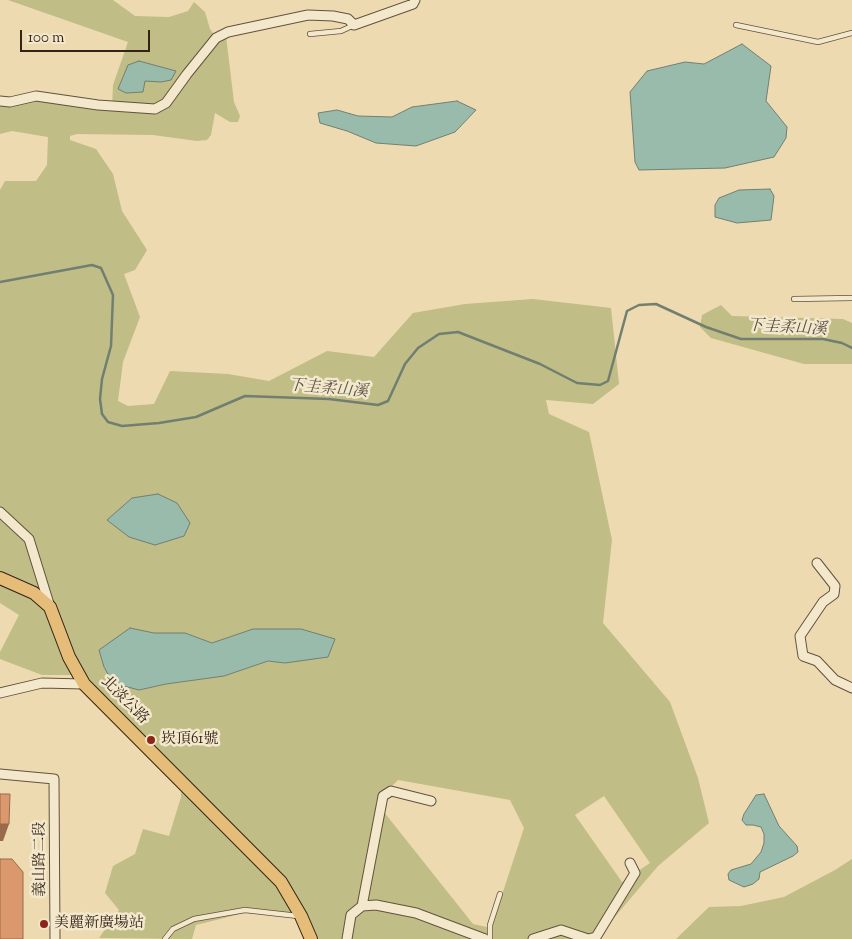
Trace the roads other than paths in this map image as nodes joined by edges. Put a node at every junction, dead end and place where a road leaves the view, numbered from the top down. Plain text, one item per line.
1 (415, 0) edge
2 (736, 24) dead end
3 (354, 25) junction
4 (852, 33) edge
5 (310, 34) dead end
6 (0, 101) edge
7 (852, 298) edge
8 (794, 299) dead end
9 (0, 512) edge
10 (817, 563) dead end
11 (0, 578) edge
12 (50, 606) junction
13 (84, 684) junction
14 (852, 688) edge
15 (0, 693) edge
16 (0, 774) edge
17 (431, 802) dead end
18 (630, 863) dead end
19 (500, 894) dead end
20 (362, 906) junction
21 (301, 916) junction
22 (55, 939) edge
23 (165, 939) edge
24 (311, 939) edge
25 (347, 939) edge
26 (484, 939) edge
27 (490, 939) edge
28 (533, 939) edge

1 - 3 street
2 - 4 lane
3 - 5 lane
3 - 6 street
7 - 8 lane
9 - 12 street
10 - 14 street
11 - 12 main road
12 - 13 main road, 北淡公路
13 - 15 street
13 - 21 main road, 北淡公路
16 - 22 street, 義山路二段
17 - 20 street
18 - 28 street
19 - 27 lane
20 - 25 street
20 - 26 street
21 - 23 lane
21 - 24 main road, 北淡公路

